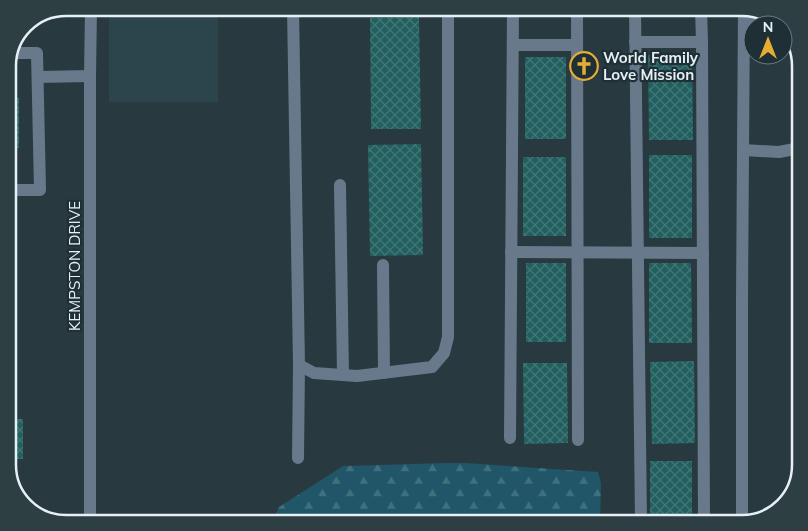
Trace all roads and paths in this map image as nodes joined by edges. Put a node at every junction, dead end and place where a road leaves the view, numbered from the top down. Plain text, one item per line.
1 (91, 16) edge
2 (293, 16) edge
3 (448, 16) edge
4 (513, 16) edge
5 (577, 16) edge
6 (635, 16) edge
7 (701, 16) edge
8 (635, 42) junction
9 (702, 42) junction
10 (513, 45) junction
11 (577, 45) junction
12 (18, 53) edge
13 (744, 65) edge
14 (90, 76) junction
15 (38, 77) junction
16 (743, 150) junction
17 (792, 150) edge
18 (340, 185) dead end
19 (16, 190) edge
20 (511, 252) junction
21 (577, 253) junction
22 (638, 253) junction
23 (703, 253) junction
24 (383, 265) dead end
25 (299, 364) junction
26 (384, 373) junction
27 (343, 375) junction
28 (510, 438) dead end
29 (578, 440) dead end
30 (298, 458) dead end
31 (90, 515) edge
32 (641, 515) edge
33 (704, 515) edge
34 (742, 515) edge

1 - 14 street, KEMPSTON DRIVE
2 - 25 street
3 - 26 street
4 - 10 street
5 - 11 street
6 - 8 street
7 - 9 street
8 - 9 street
8 - 22 street
9 - 23 street
10 - 11 street
10 - 20 street
11 - 21 street
12 - 15 street
13 - 16 street
14 - 15 street
14 - 31 street, KEMPSTON DRIVE
15 - 19 street
16 - 17 street
16 - 34 street
18 - 27 street
20 - 21 street
20 - 28 street
21 - 22 street
21 - 29 street
22 - 23 street
22 - 32 street
23 - 33 street
24 - 26 street
25 - 27 street
25 - 30 street
26 - 27 street

